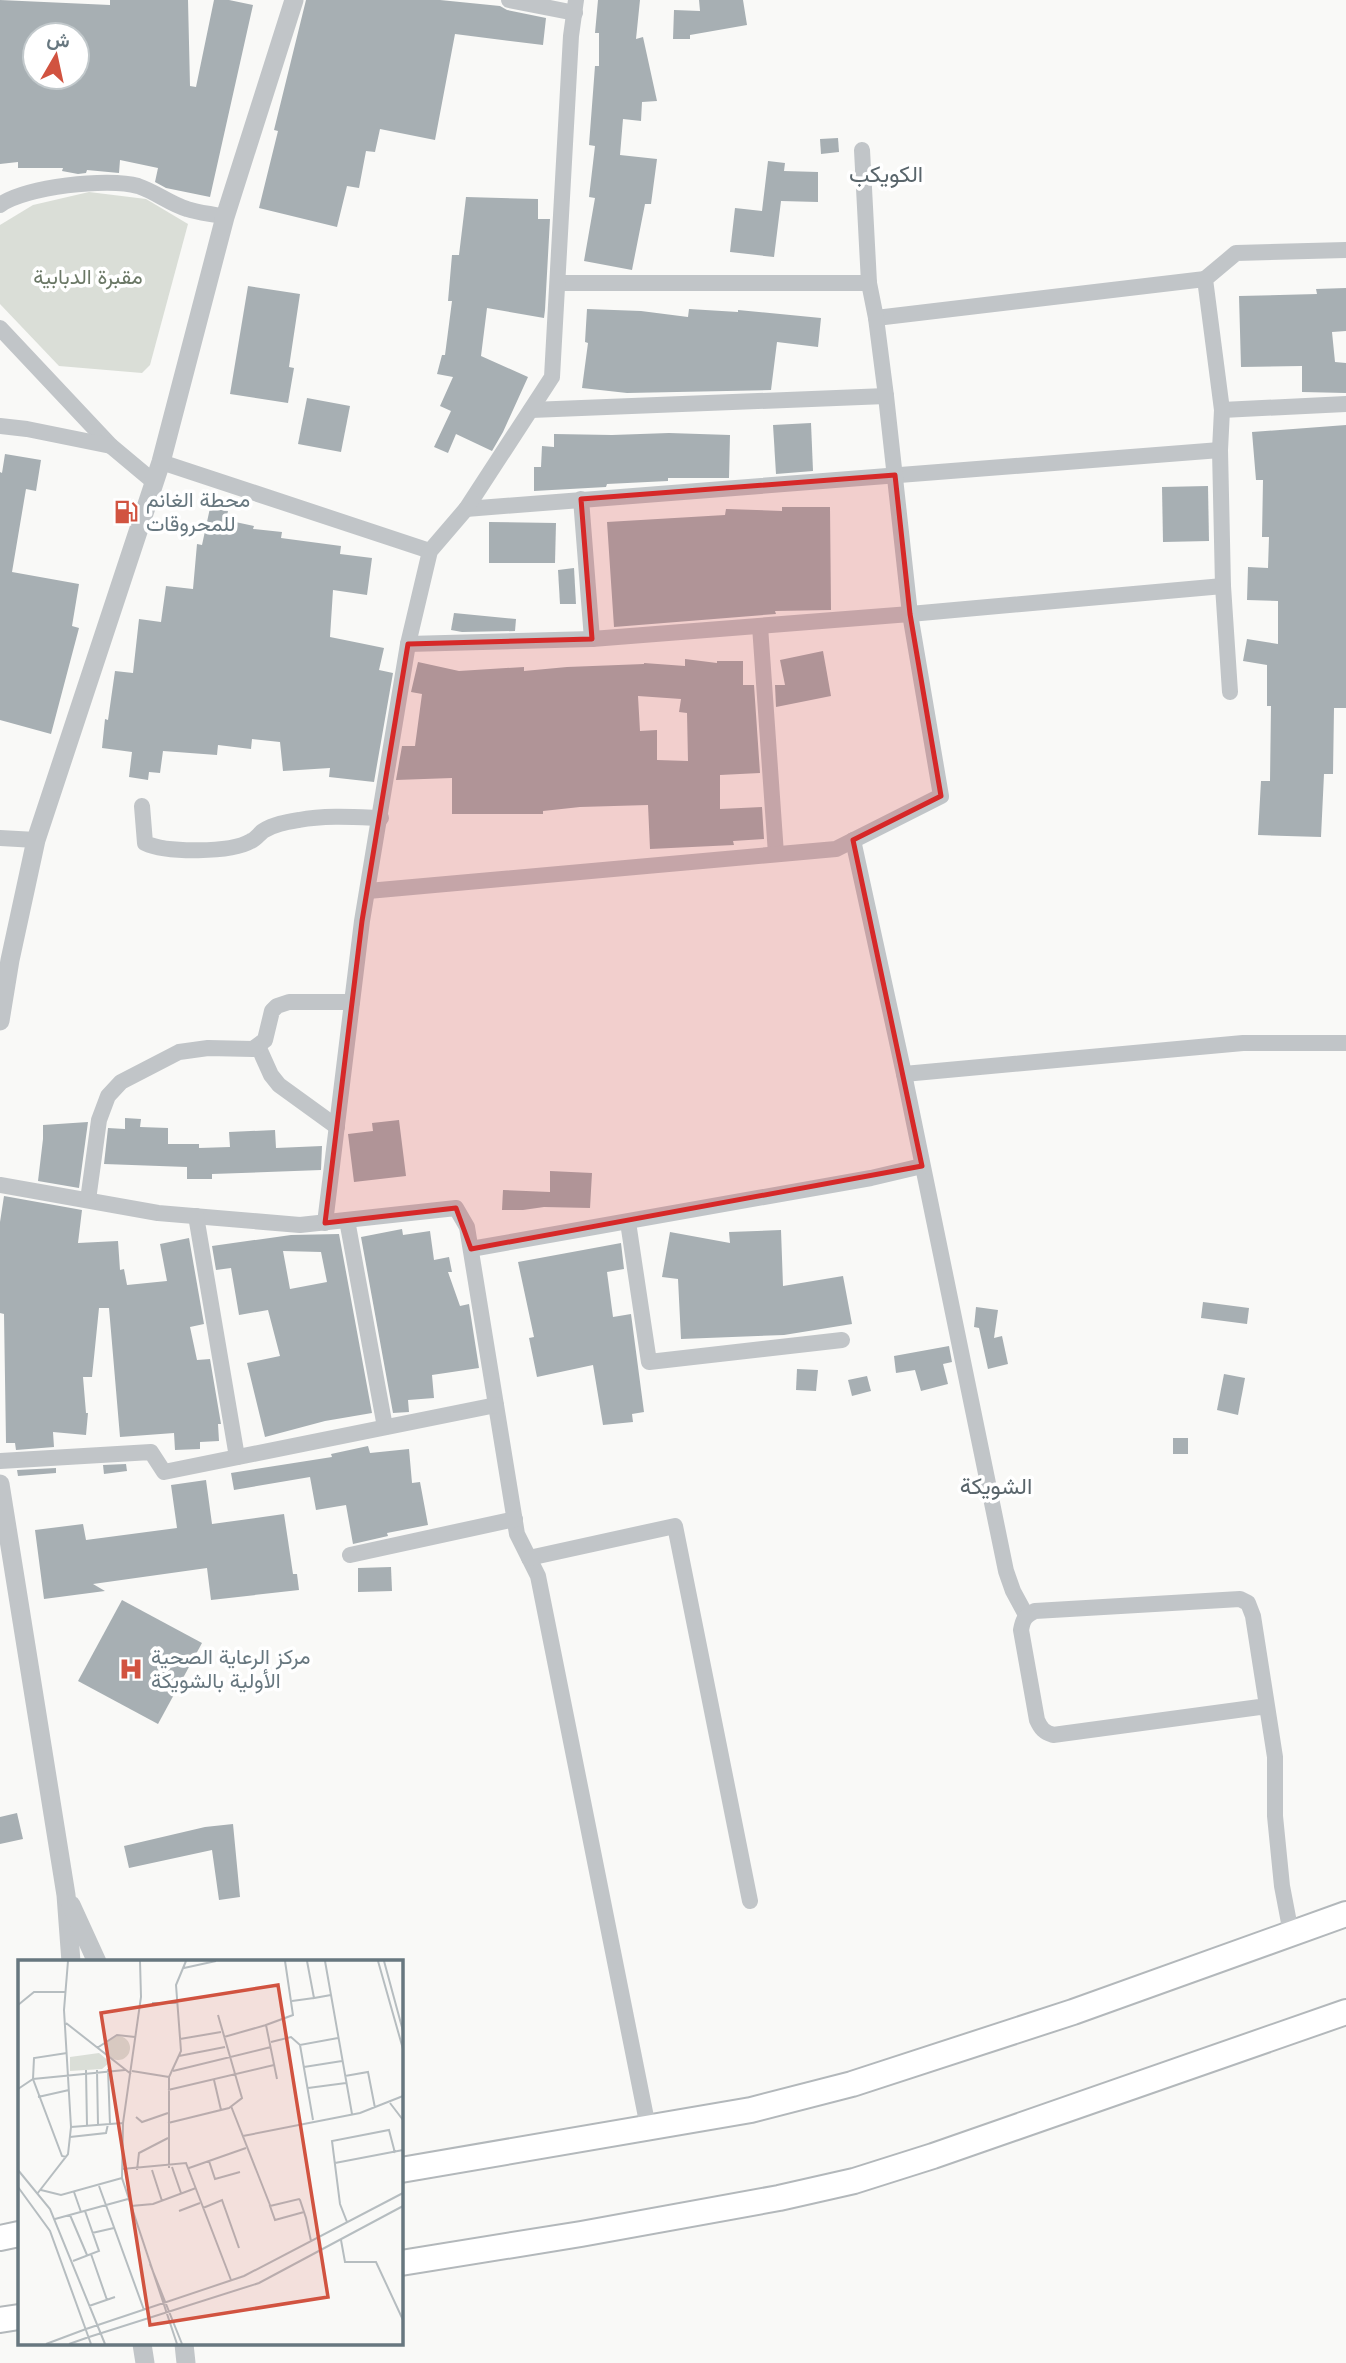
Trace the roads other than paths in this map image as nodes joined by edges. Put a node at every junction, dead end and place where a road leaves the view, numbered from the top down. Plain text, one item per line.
1 (294, 0) edge
2 (509, 0) edge
3 (575, 6) edge
4 (862, 150) dead end
5 (0, 205) edge
6 (225, 217) junction
7 (1346, 250) edge
8 (1205, 279) junction
9 (558, 283) junction
10 (869, 283) junction
11 (876, 318) junction
12 (0, 328) edge
13 (886, 396) junction
14 (1346, 404) edge
15 (531, 410) junction
16 (1222, 410) junction
17 (0, 426) edge
18 (111, 446) junction
19 (1220, 450) junction
20 (161, 462) junction
21 (895, 475) junction
22 (154, 482) junction
23 (581, 499) junction
24 (466, 509) junction
25 (430, 551) junction
26 (1223, 586) junction
27 (910, 614) junction
28 (760, 626) junction
29 (592, 639) junction
30 (408, 644) junction
31 (1230, 692) dead end
32 (142, 806) dead end
33 (381, 818) junction
34 (0, 838) edge
35 (36, 840) junction
36 (853, 840) junction
37 (776, 854) junction
38 (368, 891) junction
39 (352, 1002) junction
40 (0, 1021) edge
41 (1346, 1042) edge
42 (258, 1046) junction
43 (904, 1074) junction
44 (337, 1127) junction
45 (922, 1166) junction
46 (0, 1185) edge
47 (88, 1200) junction
48 (196, 1216) junction
49 (347, 1220) junction
50 (628, 1222) junction
51 (325, 1223) junction
52 (471, 1249) junction
53 (842, 1340) dead end
54 (496, 1405) junction
55 (385, 1427) junction
56 (237, 1457) junction
57 (0, 1461) edge
58 (0, 1484) edge
59 (515, 1520) junction
60 (350, 1555) dead end
61 (529, 1558) junction
62 (1026, 1615) junction
63 (1266, 1706) junction
64 (66, 1895) junction
65 (750, 1901) dead end
66 (1346, 1914) edge
67 (1291, 1933) junction
68 (71, 1960) edge
69 (96, 1960) edge
70 (1346, 2012) edge
71 (648, 2127) junction
72 (402, 2170) edge
73 (18, 2234) edge
74 (0, 2238) edge
75 (402, 2263) edge
76 (18, 2317) edge
77 (0, 2320) edge

1 - 6 street
2 - 3 street
3 - 9 street
4 - 10 street
5 - 6 street
6 - 20 street
7 - 8 street
8 - 11 street
8 - 16 street
9 - 10 street
9 - 15 street
10 - 11 street
11 - 13 street
12 - 18 street
13 - 15 street
13 - 21 street
14 - 16 street
15 - 24 street
16 - 19 street
17 - 18 street
18 - 22 street
19 - 21 street
19 - 26 street
20 - 22 street
20 - 25 street
21 - 23 street
21 - 27 street
22 - 35 street
23 - 24 street
23 - 29 street
24 - 25 street
25 - 30 street
26 - 27 street
26 - 31 street
27 - 28 street
27 - 36 street
28 - 29 street
28 - 37 street
29 - 30 street
30 - 33 street
32 - 33 street
33 - 38 street
34 - 35 street
35 - 40 street
36 - 37 street
36 - 43 street
37 - 38 street
38 - 39 street
39 - 42 street
39 - 44 street
41 - 43 street
42 - 44 street
42 - 47 street
43 - 45 street
44 - 51 street
45 - 50 street
45 - 62 street
46 - 47 street
47 - 48 street
48 - 51 street
48 - 56 street
49 - 51 street
49 - 52 street
49 - 55 street
50 - 52 street
50 - 53 street
52 - 54 street
54 - 55 street
54 - 59 street
55 - 56 street
56 - 57 street
58 - 64 street
59 - 60 street
59 - 61 street
61 - 65 street
61 - 71 street
62 - 63 street
62 - 63 street
63 - 67 street
64 - 68 street
64 - 69 street
66 - 67 main road
67 - 71 main road
70 - 75 main road
71 - 72 main road
73 - 74 main road
76 - 77 main road

